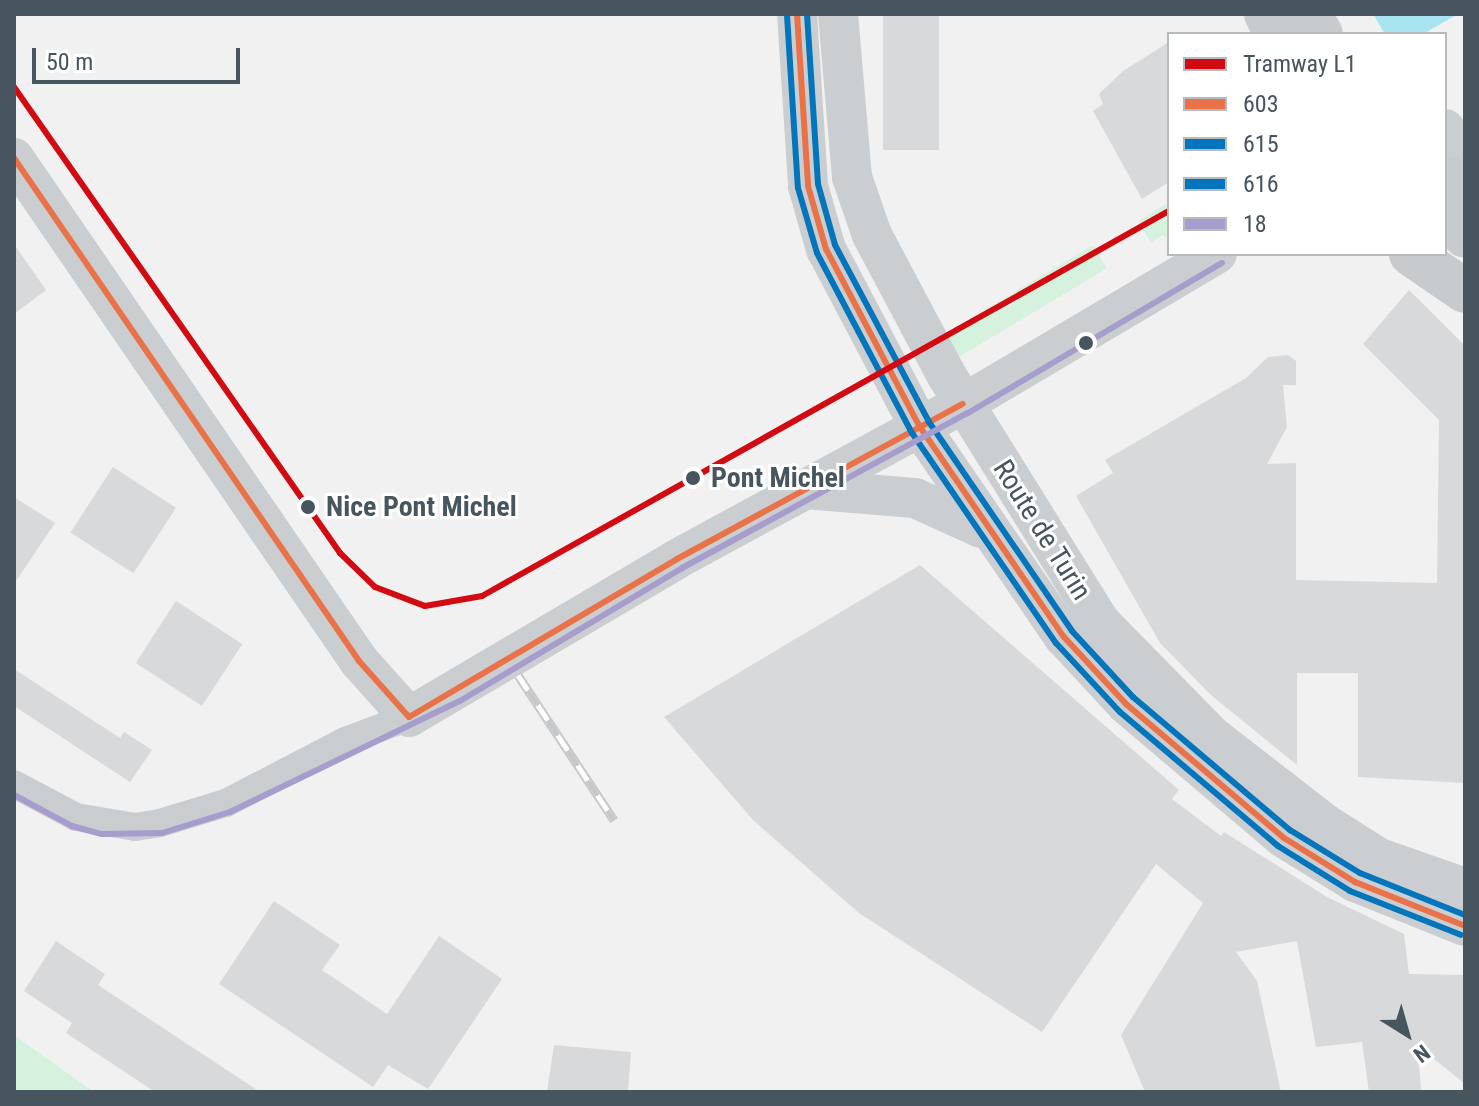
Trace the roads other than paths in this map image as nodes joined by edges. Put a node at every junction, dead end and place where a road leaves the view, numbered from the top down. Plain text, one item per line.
1 (797, 14) edge
2 (838, 14) edge
3 (1266, 14) edge
4 (1309, 14) edge
5 (1338, 14) edge
6 (1275, 32) edge
7 (1320, 32) edge
8 (1349, 32) edge
9 (1465, 102) edge
10 (1447, 112) edge
11 (1447, 132) edge
12 (14, 158) edge
13 (1465, 158) edge
14 (1447, 176) edge
15 (1465, 199) edge
16 (1447, 215) edge
17 (1465, 236) edge
18 (1214, 256) edge
19 (1414, 256) edge
20 (1465, 291) edge
21 (963, 404) junction
22 (920, 427) junction
23 (805, 489) junction
24 (988, 532) junction
25 (409, 717) junction
26 (14, 784) edge
27 (1465, 888) edge
28 (1465, 926) edge

1 - 22 main road, Route de Turin
2 - 21 main road, Route de Turin
3 - 6 main road
4 - 7 main road
5 - 8 main road
9 - 10 main road
11 - 13 main road
12 - 25 main road
14 - 15 main road
16 - 17 main road
18 - 21 main road
19 - 20 main road
21 - 22 main road
21 - 27 main road, Route de Turin
22 - 23 main road
22 - 24 main road, Route de Turin
23 - 24 main road
23 - 25 main road
24 - 28 main road, Route de Turin
25 - 26 street

